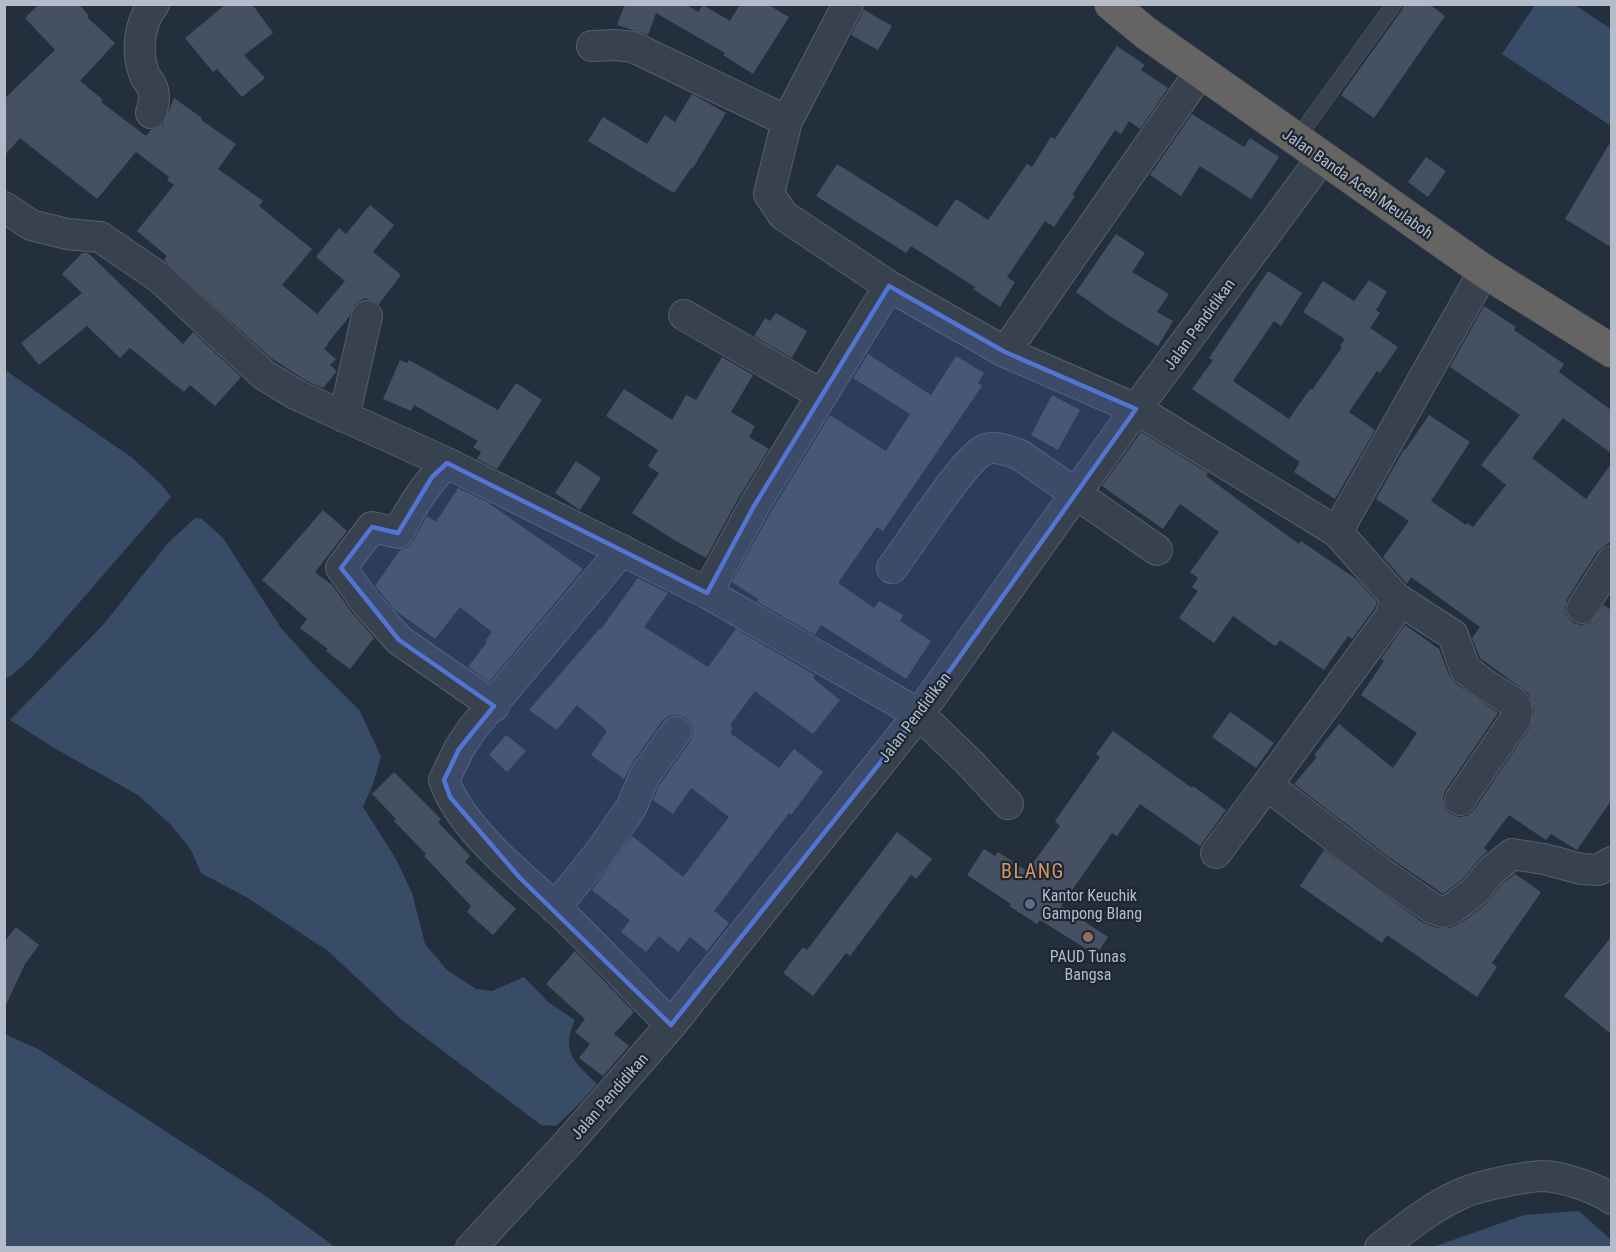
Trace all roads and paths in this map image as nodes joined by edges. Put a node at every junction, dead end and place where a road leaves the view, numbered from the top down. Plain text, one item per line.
1 (154, 4) edge
2 (848, 4) edge
3 (1111, 4) edge
4 (1394, 4) edge
5 (592, 45) dead end
6 (1201, 71) junction
7 (152, 113) dead end
8 (787, 121) junction
9 (1309, 149) junction
10 (4, 207) edge
11 (1484, 271) junction
12 (889, 286) junction
13 (684, 315) dead end
14 (367, 316) dead end
15 (1611, 351) edge
16 (1005, 352) junction
17 (822, 396) junction
18 (1136, 409) junction
19 (344, 417) junction
20 (447, 463) junction
21 (1077, 493) junction
22 (1338, 532) junction
23 (622, 550) junction
24 (1157, 550) dead end
25 (1611, 561) edge
26 (892, 568) dead end
27 (707, 593) junction
28 (1396, 598) junction
29 (1582, 608) dead end
30 (494, 706) junction
31 (919, 714) junction
32 (676, 732) dead end
33 (1267, 785) junction
34 (1460, 800) dead end
35 (1008, 804) dead end
36 (1216, 853) dead end
37 (1611, 862) edge
38 (555, 908) junction
39 (671, 1025) junction
40 (1611, 1199) edge
41 (471, 1248) edge
42 (1380, 1248) edge

1 - 7 street
2 - 8 street
3 - 6 highway, Jalan Banda Aceh Meulaboh
4 - 9 lane
5 - 8 street
6 - 9 highway, Jalan Banda Aceh Meulaboh
6 - 16 street
8 - 12 street
9 - 11 highway, Jalan Banda Aceh Meulaboh
9 - 18 street, Jalan Pendidikan
10 - 19 street
11 - 15 highway, Jalan Banda Aceh Meulaboh
11 - 22 street
12 - 16 street
12 - 17 street
13 - 17 street
14 - 19 street
16 - 18 street
17 - 27 street
18 - 21 street, Jalan Pendidikan
18 - 22 street
19 - 20 street
20 - 23 street
20 - 30 street
21 - 24 street
21 - 26 street
21 - 31 street, Jalan Pendidikan
22 - 28 street
23 - 27 street
23 - 30 street
25 - 29 street
27 - 31 street
28 - 33 street
28 - 34 street
30 - 38 street
31 - 35 street
31 - 39 street, Jalan Pendidikan
32 - 38 street
33 - 36 street
33 - 37 street
38 - 39 street
39 - 41 street, Jalan Pendidikan
40 - 42 street

